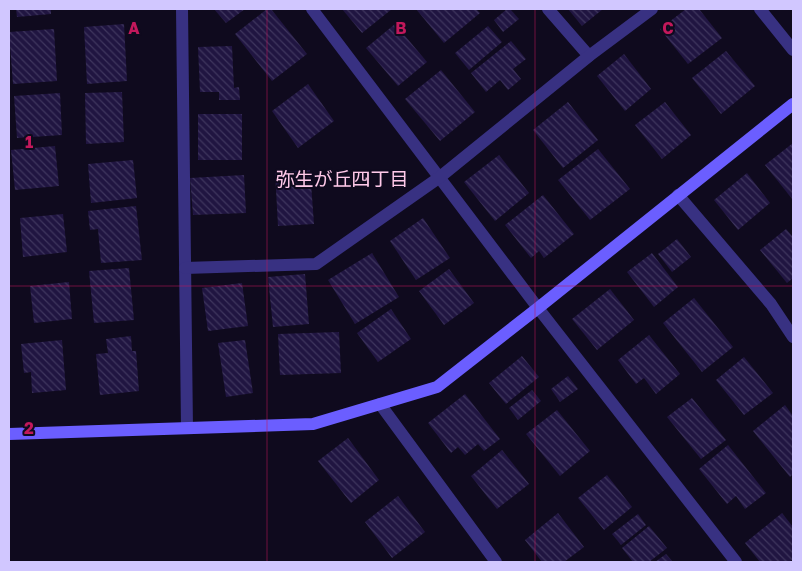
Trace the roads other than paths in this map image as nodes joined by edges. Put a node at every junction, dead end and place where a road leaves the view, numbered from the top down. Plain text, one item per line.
1 (182, 9) edge
2 (312, 9) edge
3 (548, 9) edge
4 (652, 9) edge
5 (760, 9) edge
6 (793, 50) edge
7 (589, 56) junction
8 (793, 104) edge
9 (440, 177) junction
10 (678, 195) junction
11 (185, 268) junction
12 (538, 308) junction
13 (793, 337) edge
14 (380, 404) junction
15 (187, 428) junction
16 (9, 434) edge
17 (496, 562) edge
18 (736, 562) edge

1 - 11 street
2 - 9 street
3 - 7 street
4 - 7 street
5 - 6 street
7 - 9 street
8 - 10 street
9 - 11 street
9 - 12 street
10 - 12 street
10 - 13 street
11 - 15 street
12 - 14 street
12 - 18 street
14 - 15 street
14 - 17 street
15 - 16 street

